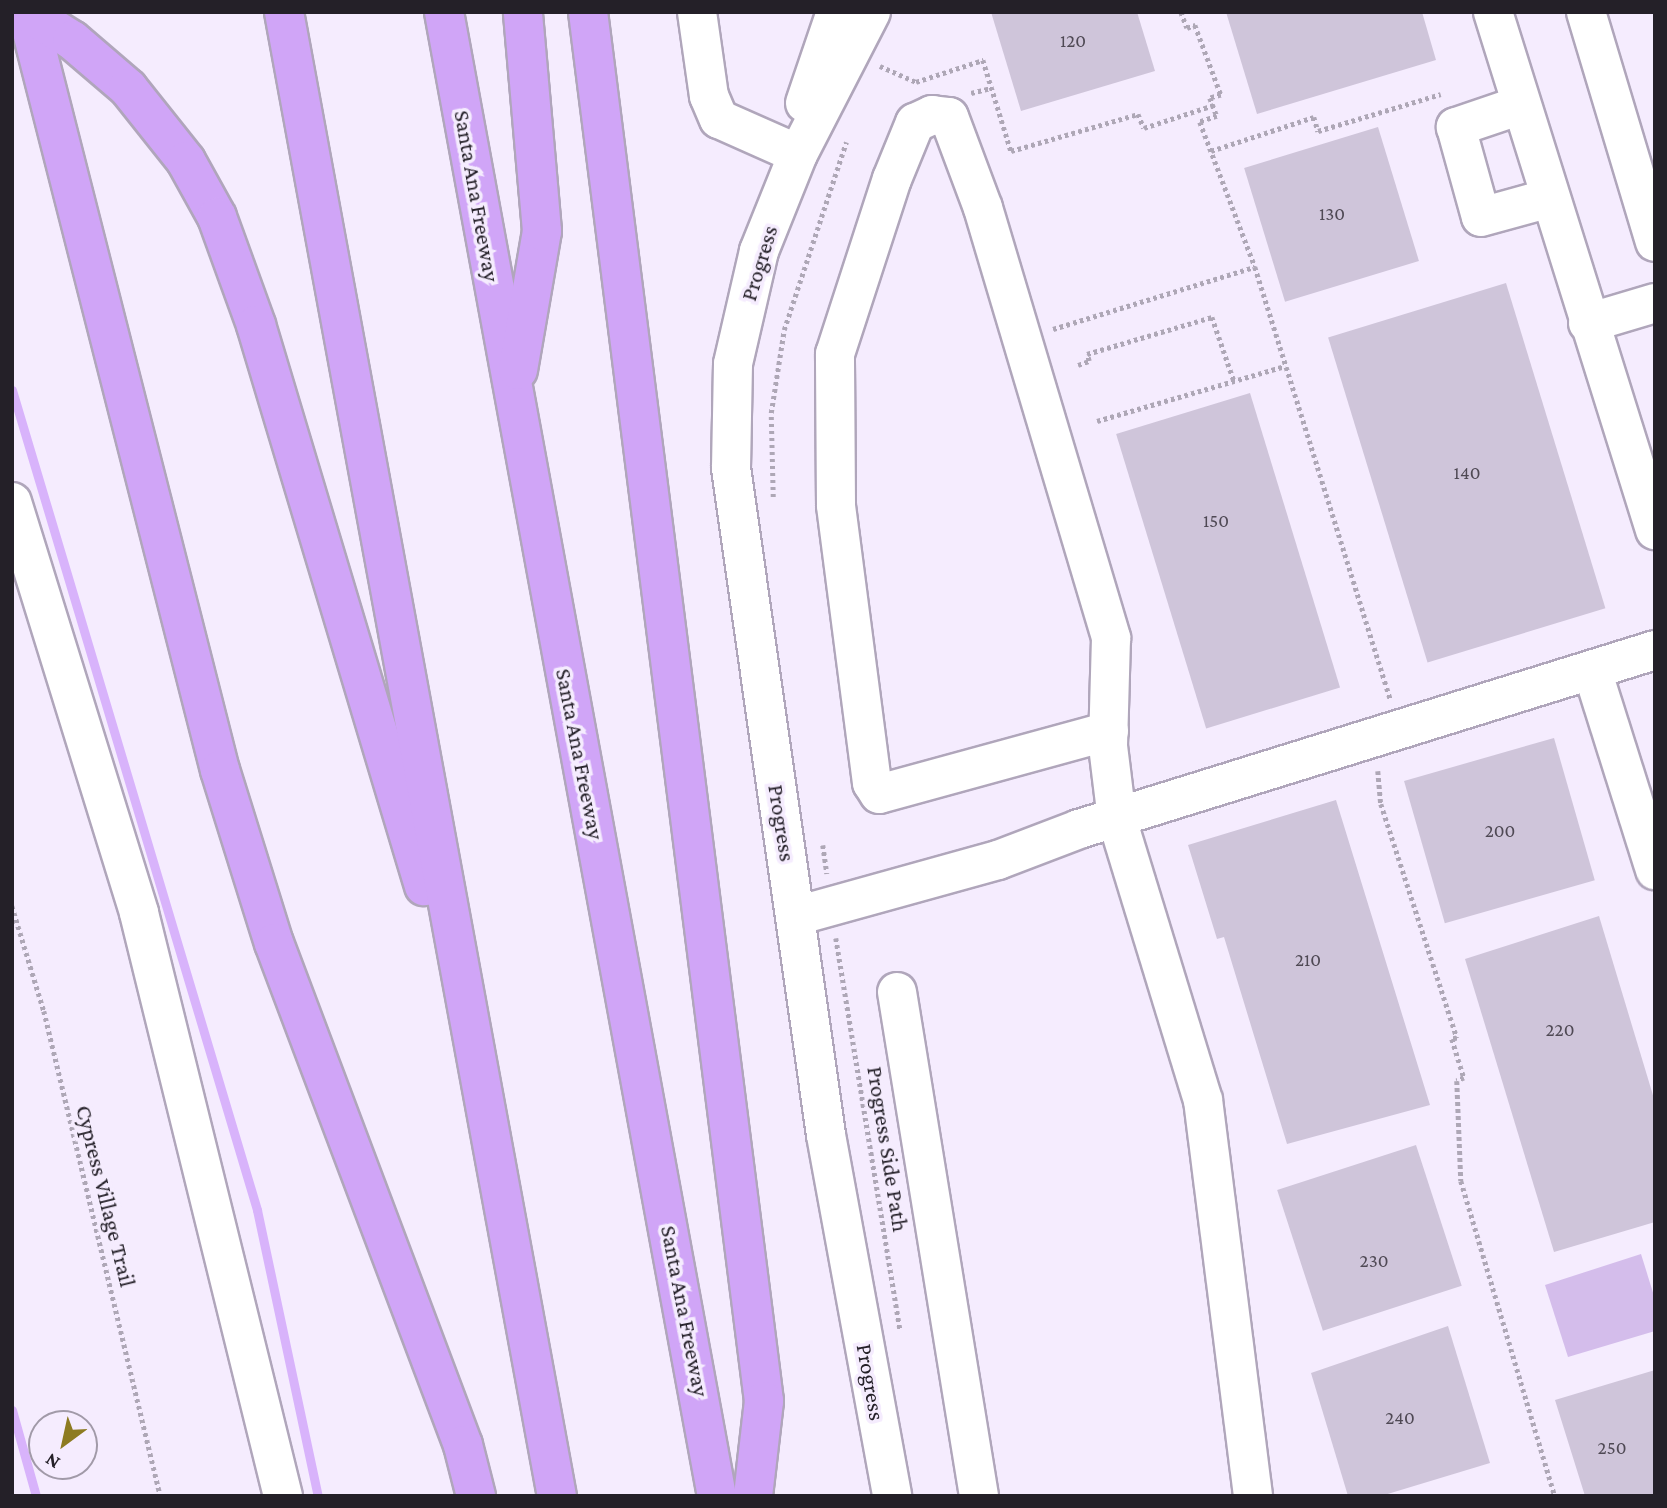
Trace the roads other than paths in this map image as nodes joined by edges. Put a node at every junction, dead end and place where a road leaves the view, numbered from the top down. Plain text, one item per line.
1 (27, 12) edge
2 (284, 12) edge
3 (444, 12) edge
4 (523, 12) edge
5 (588, 12) edge
6 (697, 12) edge
7 (836, 12) edge
8 (871, 12) edge
9 (1493, 12) edge
10 (1586, 12) edge
11 (1521, 104) junction
12 (798, 155) junction
13 (1550, 198) junction
14 (1655, 242) edge
15 (1655, 303) edge
16 (1588, 323) junction
17 (513, 396) junction
18 (12, 502) edge
19 (1655, 530) edge
20 (1655, 650) edge
21 (1592, 670) junction
22 (1109, 731) junction
23 (1117, 819) junction
24 (1655, 870) edge
25 (796, 916) junction
26 (897, 992) dead end
27 (480, 1073) junction
28 (283, 1496) edge
29 (476, 1496) edge
30 (557, 1496) edge
31 (717, 1496) edge
32 (753, 1496) edge
33 (892, 1496) edge
34 (979, 1496) edge
35 (1253, 1496) edge

1 - 27 highway
1 - 29 highway
2 - 27 highway
3 - 17 highway, Santa Ana Freeway
4 - 17 highway
5 - 32 highway
6 - 12 street
7 - 12 street, Progress
8 - 12 street, Progress
9 - 11 street
10 - 14 street
11 - 13 street
11 - 13 street
12 - 25 street, Progress
13 - 16 street
15 - 16 street
16 - 19 street
17 - 31 highway, Santa Ana Freeway
18 - 28 street
20 - 21 street
21 - 23 street
21 - 24 street
22 - 22 street
22 - 23 street
23 - 25 street
23 - 35 street
25 - 33 street, Progress
26 - 34 street
27 - 30 highway

